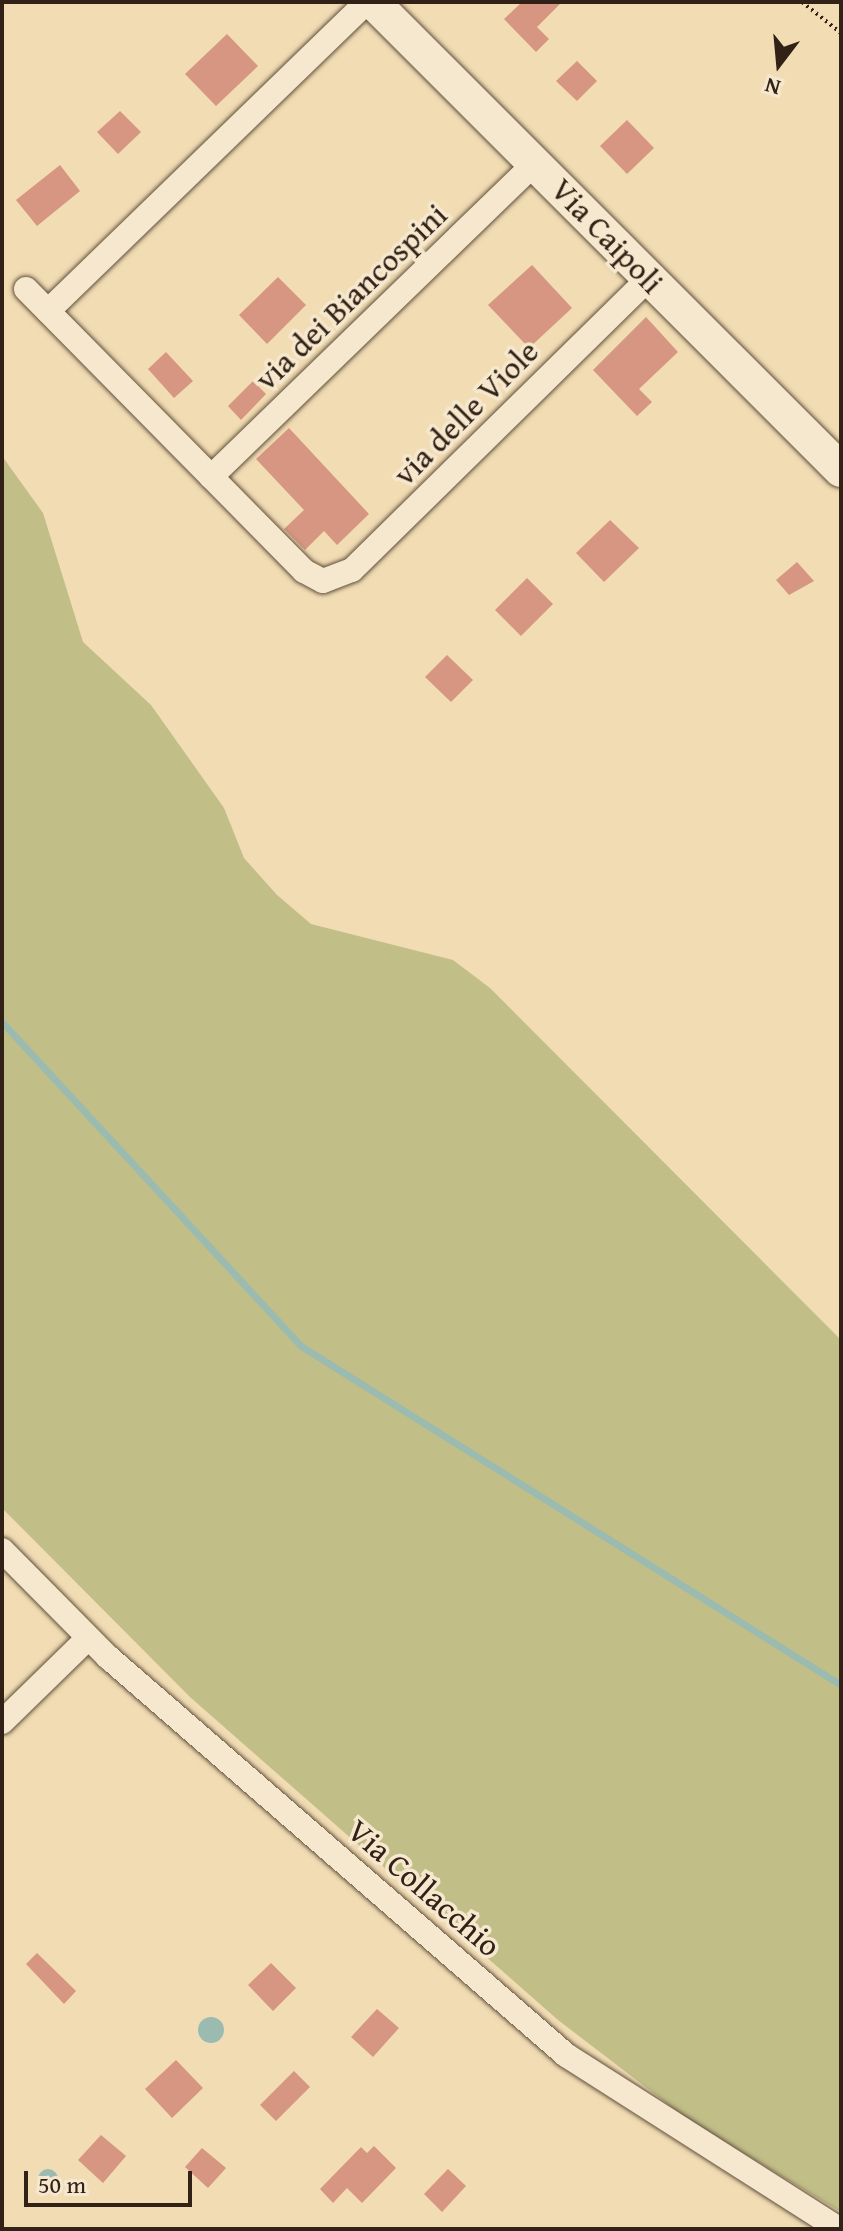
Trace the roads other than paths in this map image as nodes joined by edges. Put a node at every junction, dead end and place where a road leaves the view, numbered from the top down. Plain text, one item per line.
1 (370, 2) edge
2 (535, 163) junction
3 (648, 279) junction
4 (26, 289) dead end
5 (48, 311) junction
6 (841, 470) edge
7 (211, 477) junction
8 (2, 1550) edge
9 (88, 1638) junction
10 (2, 1722) edge
11 (839, 2229) edge

1 - 2 street, Via Caipoli
1 - 5 street
2 - 3 street, Via Caipoli
2 - 7 street, via dei Biancospini
3 - 6 street, Via Caipoli
3 - 7 street, via delle Viole
4 - 5 street
5 - 7 street
8 - 9 street, Via Collacchio
9 - 10 street
9 - 11 street, Via Collacchio

